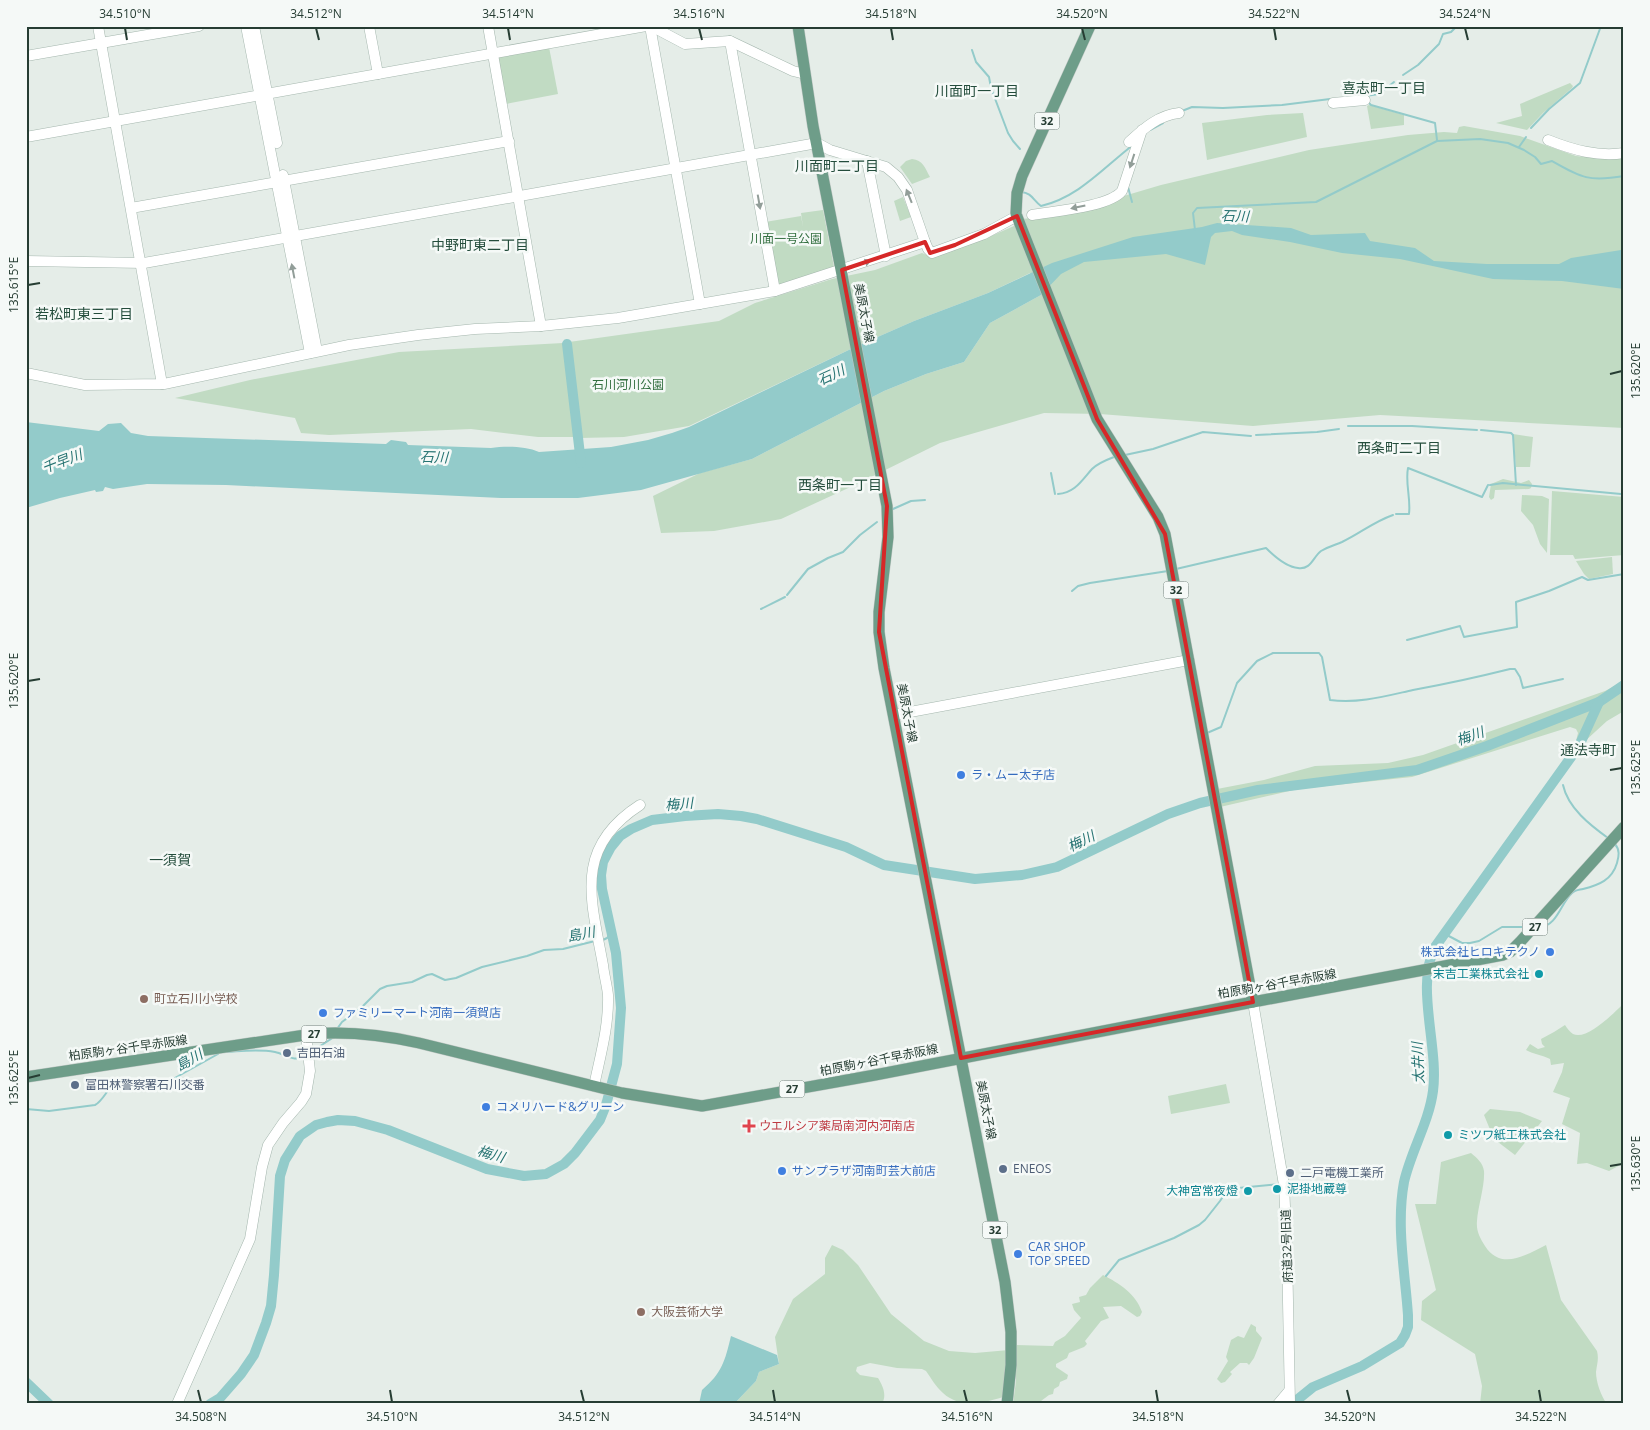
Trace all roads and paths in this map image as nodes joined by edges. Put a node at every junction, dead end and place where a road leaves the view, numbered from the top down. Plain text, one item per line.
1 (98, 26) edge
2 (199, 26) edge
3 (246, 26) edge
4 (254, 26) edge
5 (369, 26) edge
6 (488, 26) edge
7 (646, 26) edge
8 (650, 26) edge
9 (798, 26) edge
10 (1090, 26) edge
11 (179, 28) edge
12 (730, 41) junction
13 (101, 43) junction
14 (493, 54) junction
15 (26, 56) edge
16 (378, 74) junction
17 (805, 74) junction
18 (264, 94) junction
19 (1364, 100) dead end
20 (1333, 103) dead end
21 (1179, 113) dead end
22 (115, 121) junction
23 (1142, 130) junction
24 (26, 137) edge
25 (1548, 140) dead end
26 (509, 141) junction
27 (1129, 142) dead end
28 (817, 143) junction
29 (1624, 153) edge
30 (750, 154) junction
31 (868, 161) junction
32 (676, 168) junction
33 (280, 182) junction
34 (518, 196) junction
35 (131, 208) junction
36 (1032, 215) dead end
37 (1017, 218) junction
38 (291, 237) junction
39 (925, 242) junction
40 (886, 256) junction
41 (26, 261) edge
42 (140, 263) junction
43 (842, 270) junction
44 (775, 291) junction
45 (700, 304) junction
46 (541, 326) junction
47 (313, 352) junction
48 (26, 373) edge
49 (162, 384) junction
50 (1189, 660) junction
51 (894, 715) junction
52 (640, 805) dead end
53 (1617, 836) edge
54 (1253, 1002) junction
55 (306, 1035) junction
56 (961, 1058) junction
57 (26, 1077) edge
58 (596, 1087) junction
59 (1290, 1397) edge
60 (177, 1404) edge
61 (1007, 1404) edge
62 (1278, 1404) edge

1 - 13 street
2 - 11 street
3 - 18 street
4 - 18 street
5 - 16 street
6 - 14 street
7 - 14 street
8 - 12 street
8 - 32 street
9 - 17 main road, 美原太子線 / 32
10 - 37 main road, 32
11 - 13 street
12 - 17 street
12 - 30 street
13 - 15 street
13 - 22 street
14 - 16 street
14 - 26 street
16 - 18 street
17 - 28 main road, 美原太子線 / 32
18 - 22 street
18 - 33 street
19 - 20 street
21 - 23 street
22 - 24 street
22 - 35 street
23 - 27 street
23 -> 36 street
25 - 29 street
26 - 33 street
26 - 34 street
28 - 30 street
28 - 31 street
28 - 43 main road, 美原太子線 / 32
30 - 32 street
30 -> 44 street
39 -> 31 street
31 - 40 street
32 - 34 street
32 - 45 street
33 - 35 street
33 - 38 street
34 - 38 street
34 - 46 street
35 - 42 street
37 - 39 street
37 - 50 main road, 32
38 - 42 street
38 - 47 street
39 - 40 street
43 -> 40 street
41 - 42 street
42 - 49 street
43 - 44 street
43 - 51 main road, 美原太子線 / 32
44 - 45 street
45 - 46 street
46 - 47 street
47 - 49 street
48 - 49 street
50 - 51 street
50 - 54 main road, 32
51 - 56 main road, 美原太子線 / 32
52 - 58 street
53 - 54 main road, 柏原駒ヶ谷千早赤阪線 / 27
54 - 56 main road, 柏原駒ヶ谷千早赤阪線 / 27
54 - 59 street, 府道32号旧道
55 - 57 main road, 柏原駒ヶ谷千早赤阪線 / 27
55 - 58 main road, 柏原駒ヶ谷千早赤阪線 / 27
55 - 60 street
56 - 58 main road, 柏原駒ヶ谷千早赤阪線 / 27
56 - 61 main road, 美原太子線 / 32
59 - 62 street

